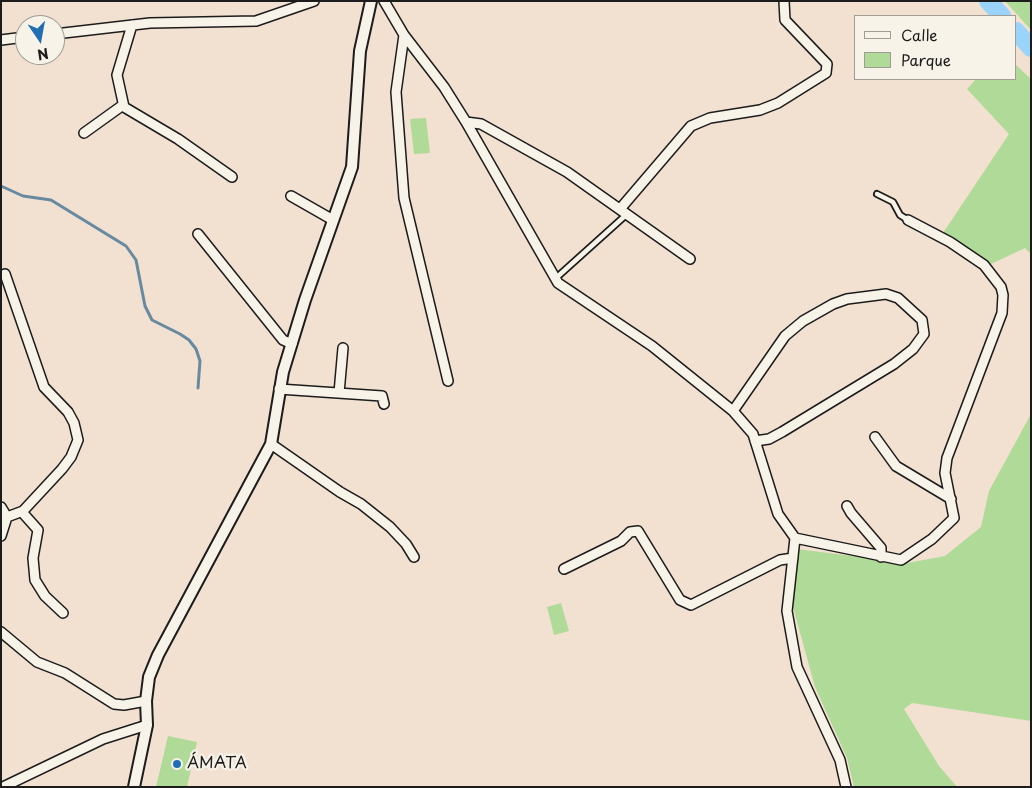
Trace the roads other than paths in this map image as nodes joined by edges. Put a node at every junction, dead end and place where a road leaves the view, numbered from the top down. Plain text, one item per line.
1 (314, 1) edge
2 (371, 1) edge
3 (384, 1) edge
4 (784, 1) edge
5 (132, 25) junction
6 (65, 33) edge
7 (404, 35) junction
8 (15, 38) edge
9 (1, 40) edge
10 (123, 105) junction
11 (466, 122) junction
12 (84, 133) dead end
13 (232, 177) dead end
14 (877, 194) dead end
15 (291, 196) dead end
16 (624, 211) junction
17 (333, 220) junction
18 (908, 220) joint
19 (198, 234) dead end
20 (690, 259) dead end
21 (6, 274) dead end
22 (554, 278) junction
23 (292, 344) junction
24 (343, 348) dead end
25 (448, 380) dead end
26 (279, 389) junction
27 (339, 393) junction
28 (384, 404) dead end
29 (733, 411) junction
30 (875, 437) dead end
31 (755, 441) junction
32 (271, 444) junction
33 (951, 498) junction
34 (847, 506) dead end
35 (1, 507) edge
36 (22, 512) junction
37 (7, 516) junction
38 (1, 536) edge
39 (795, 538) junction
40 (414, 557) dead end
41 (881, 557) junction
42 (793, 558) junction
43 (564, 569) dead end
44 (63, 612) dead end
45 (1, 632) edge
46 (146, 702) junction
47 (147, 725) junction
48 (3, 787) edge
49 (134, 787) edge
50 (846, 787) edge

1 - 5 street
2 - 17 street
3 - 7 street
4 - 16 street
5 - 6 street
5 - 10 street
7 - 11 street
7 - 25 street
8 - 9 street
10 - 12 street
10 - 13 street
11 - 16 street
11 - 22 street
14 - 18 lane
15 - 17 street
16 - 20 street
16 - 22 lane
17 - 23 street
18 - 33 street
19 - 23 street
21 - 36 street
22 - 29 street
23 - 26 street
24 - 27 street
26 - 27 street
26 - 32 street
27 - 28 street
29 - 31 street
29 - 31 street
30 - 33 street
31 - 39 street
32 - 40 street
32 - 46 street
33 - 41 street
34 - 41 street
35 - 37 street
36 - 37 street
36 - 44 street
37 - 38 street
39 - 41 street
39 - 42 street
42 - 43 street
42 - 50 street
45 - 46 street
46 - 47 street
47 - 48 street
47 - 49 street

